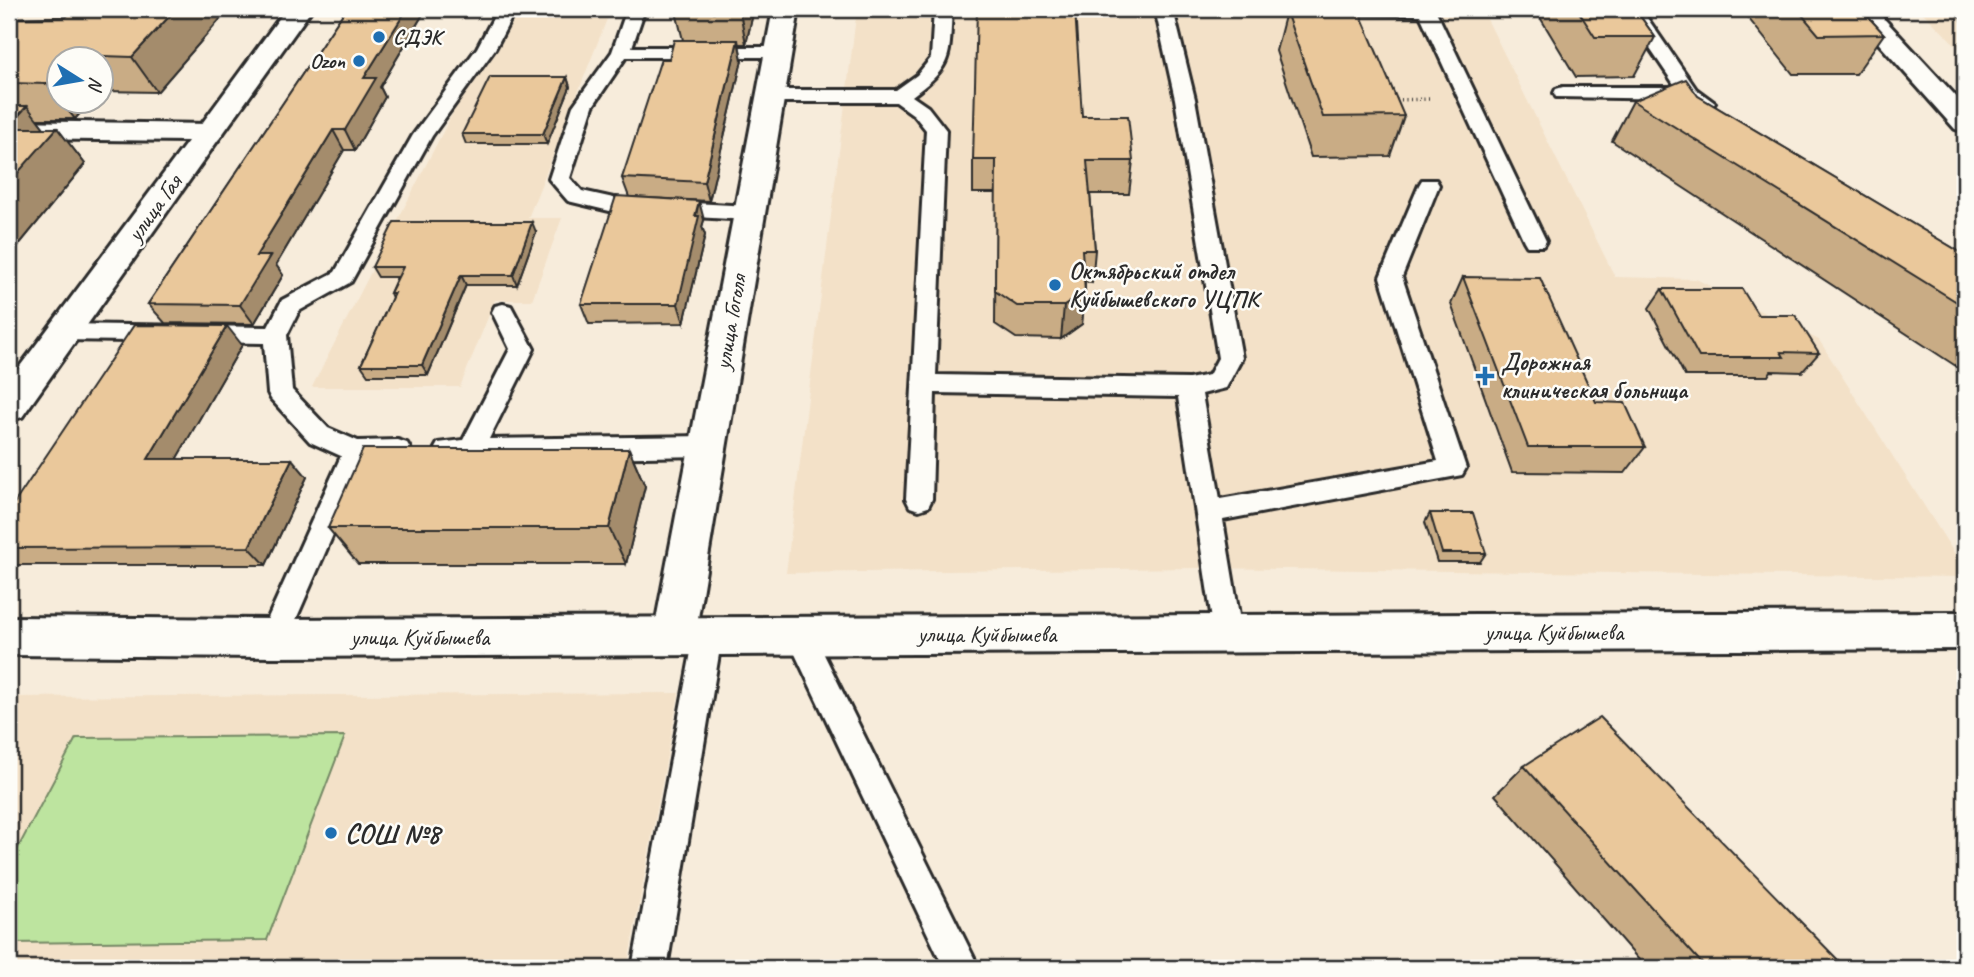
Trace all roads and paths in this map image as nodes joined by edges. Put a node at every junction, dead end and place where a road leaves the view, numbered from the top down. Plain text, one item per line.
1 (299, 9) edge
2 (506, 9) edge
3 (636, 9) edge
4 (786, 9) edge
5 (943, 9) edge
6 (1164, 9) edge
7 (1335, 9) edge
8 (1426, 9) edge
9 (1632, 9) edge
10 (1861, 9) edge
11 (621, 52) junction
12 (778, 52) junction
13 (1563, 93) dead end
14 (1689, 93) junction
15 (771, 96) junction
16 (900, 96) junction
17 (1468, 99) junction
18 (1380, 100) edge
19 (1723, 114) edge
20 (1965, 123) edge
21 (9, 130) edge
22 (209, 133) junction
23 (1429, 185) dead end
24 (750, 214) junction
25 (1535, 241) dead end
26 (503, 312) dead end
27 (62, 332) junction
28 (275, 335) junction
29 (923, 384) junction
30 (1189, 388) junction
31 (9, 407) edge
32 (708, 446) junction
33 (471, 449) junction
34 (356, 451) junction
35 (919, 499) dead end
36 (1209, 512) junction
37 (1965, 630) edge
38 (1228, 633) junction
39 (800, 635) junction
40 (9, 636) edge
41 (691, 636) junction
42 (274, 638) junction
43 (649, 968) edge
44 (962, 968) edge

1 - 22 street, улица Гая
2 - 28 lane
3 - 11 lane
4 - 12 street, улица Гоголя
5 - 16 lane
6 - 30 lane
7 - 8 lane
8 - 17 lane
9 - 14 lane
10 - 20 street
11 - 12 lane
11 - 24 lane
12 - 15 street, улица Гоголя
13 - 14 lane
14 - 19 lane
15 - 16 lane
15 - 24 street, улица Гоголя
16 - 29 lane
17 - 18 path
17 - 25 lane
21 - 22 street
22 - 27 street, улица Гая
23 - 36 lane
24 - 32 street, улица Гоголя
26 - 33 lane
27 - 28 lane
27 - 31 street, улица Гая
28 - 34 lane
29 - 30 lane
29 - 35 lane
30 - 36 lane
32 - 33 lane
32 - 41 street, улица Гоголя
33 - 34 lane
34 - 42 lane
36 - 38 lane
37 - 38 street, улица Куйбышева
38 - 39 street, улица Куйбышева
39 - 41 street, улица Куйбышева
39 - 44 lane
40 - 42 street, улица Куйбышева
41 - 42 street, улица Куйбышева
41 - 43 lane

